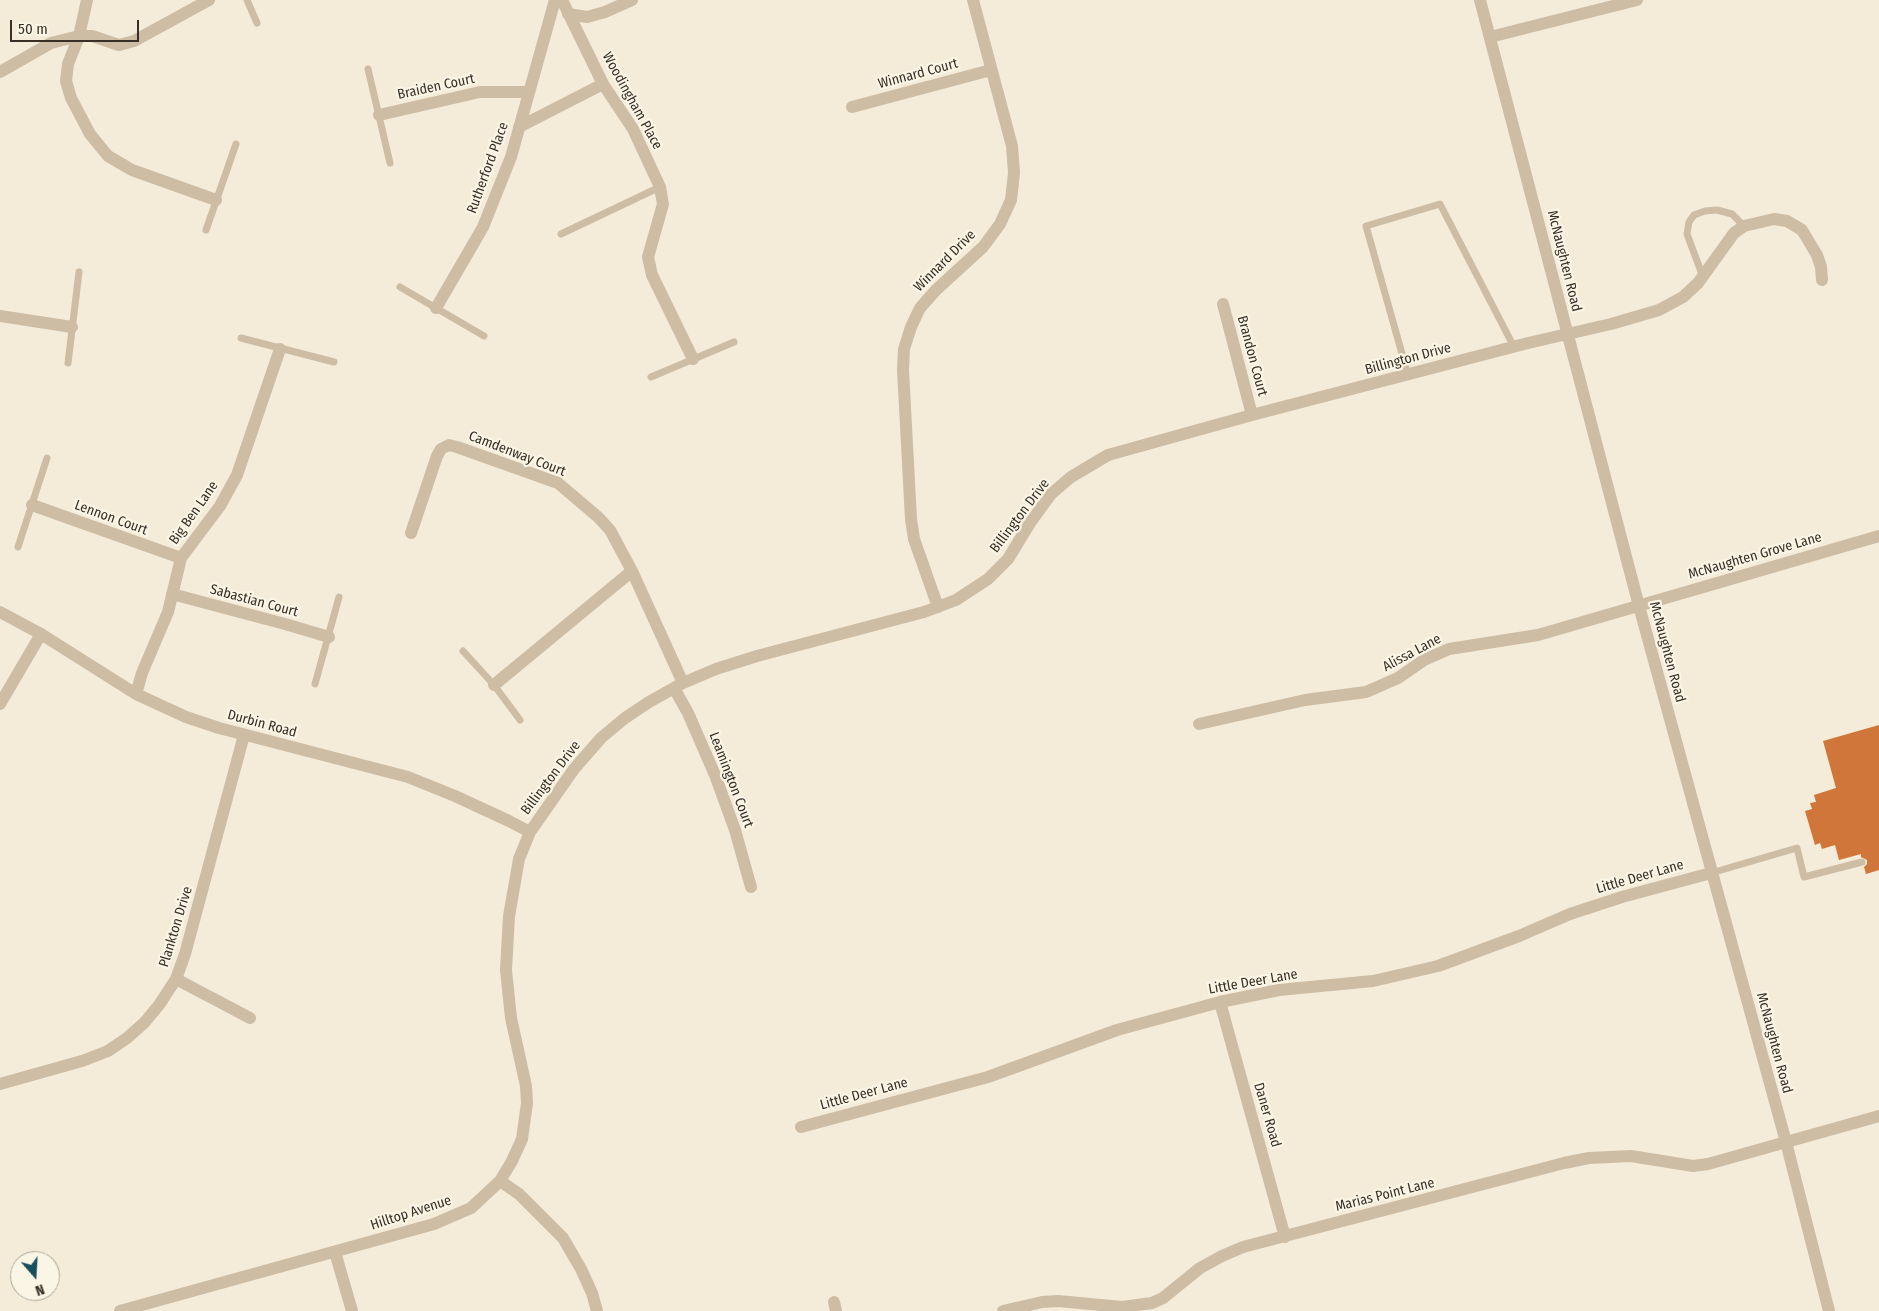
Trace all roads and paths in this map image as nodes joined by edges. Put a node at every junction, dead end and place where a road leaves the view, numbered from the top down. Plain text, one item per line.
1 (87, 0) edge
2 (209, 0) edge
3 (247, 0) edge
4 (555, 0) edge
5 (562, 0) edge
6 (632, 0) edge
7 (973, 0) edge
8 (1480, 0) edge
9 (1637, 0) edge
10 (568, 14) junction
11 (257, 23) dead end
12 (78, 36) junction
13 (1490, 37) junction
14 (368, 69) dead end
15 (991, 70) junction
16 (0, 72) edge
17 (603, 84) junction
18 (529, 92) junction
19 (852, 107) dead end
20 (379, 115) junction
21 (519, 127) junction
22 (236, 144) dead end
23 (390, 163) dead end
24 (660, 187) junction
25 (216, 200) junction
26 (1744, 226) junction
27 (206, 230) dead end
28 (561, 234) dead end
29 (79, 272) dead end
30 (1703, 277) junction
31 (1822, 280) dead end
32 (400, 287) dead end
33 (1223, 304) dead end
34 (436, 308) junction
35 (0, 316) edge
36 (72, 327) junction
37 (1567, 334) junction
38 (484, 336) dead end
39 (240, 338) dead end
40 (734, 342) dead end
41 (1514, 347) junction
42 (280, 349) junction
43 (692, 359) junction
44 (68, 362) dead end
45 (334, 362) dead end
46 (1408, 375) junction
47 (651, 377) dead end
48 (1252, 415) junction
49 (46, 458) dead end
50 (32, 505) junction
51 (411, 533) dead end
52 (1879, 536) edge
53 (18, 546) dead end
54 (181, 558) junction
55 (632, 571) junction
56 (172, 594) junction
57 (340, 597) dead end
58 (1639, 606) junction
59 (938, 607) junction
60 (0, 612) edge
61 (41, 634) junction
62 (328, 637) junction
63 (463, 651) dead end
64 (315, 684) dead end
65 (494, 685) junction
66 (678, 685) junction
67 (136, 694) junction
68 (0, 704) edge
69 (520, 720) dead end
70 (1199, 724) dead end
71 (244, 735) junction
72 (530, 832) junction
73 (1862, 862) dead end
74 (1711, 873) junction
75 (751, 887) dead end
76 (176, 979) junction
77 (1220, 1002) junction
78 (250, 1018) dead end
79 (0, 1084) edge
80 (1879, 1116) edge
81 (801, 1127) dead end
82 (1786, 1142) junction
83 (500, 1181) junction
84 (1285, 1237) junction
85 (335, 1252) junction
86 (1153, 1307) edge
87 (120, 1311) edge
88 (352, 1311) edge
89 (597, 1311) edge
90 (1003, 1311) edge
91 (1829, 1311) edge

1 - 12 street
2 - 12 street
3 - 11 lane
4 - 18 street, Rutherford Place
5 - 10 street, Woodingham Place
6 - 10 street
7 - 15 street, Winnard Drive
8 - 13 street, McNaughten Road
9 - 13 street
10 - 17 street, Woodingham Place
12 - 16 street
12 - 25 street
13 - 37 street, McNaughten Road
14 - 20 lane
15 - 19 street, Winnard Court
15 - 59 street, Winnard Drive
17 - 21 street
17 - 24 street, Woodingham Place
18 - 20 street, Braiden Court
18 - 21 street, Rutherford Place
20 - 23 lane
21 - 34 street, Rutherford Place
22 - 25 lane
24 - 28 lane
24 - 43 street, Woodingham Place
25 - 27 lane
26 - 30 street, Billington Drive
26 - 30 lane
26 - 31 street
29 - 36 lane
30 - 37 street, Billington Drive
32 - 34 lane
33 - 48 street, Brandon Court
34 - 38 lane
35 - 36 street
36 - 44 lane
37 - 41 street, Billington Drive
37 - 58 street, McNaughten Road
39 - 42 lane
40 - 43 lane
41 - 46 street, Billington Drive
41 - 46 lane
42 - 45 lane
42 - 54 street, Big Ben Lane
43 - 47 lane
46 - 48 street, Billington Drive
48 - 59 street, Billington Drive
49 - 50 lane
50 - 53 lane
50 - 54 street, Lennon Court
51 - 55 street, Camdenway Court
52 - 58 street, McNaughten Grove Lane
54 - 56 street, Big Ben Lane
55 - 65 street
55 - 66 street, Camdenway Court
56 - 62 street, Sabastian Court
56 - 67 street, Big Ben Lane
57 - 62 lane
58 - 70 street, Alissa Lane
58 - 74 street, McNaughten Road
59 - 66 street, Billington Drive
60 - 61 street, Durbin Road
61 - 67 street, Durbin Road
61 - 68 street
62 - 64 lane
63 - 65 lane
65 - 69 lane
66 - 72 street, Billington Drive
66 - 75 street, Leamington Court
67 - 71 street, Durbin Road
71 - 72 street, Durbin Road
71 - 76 street, Plankton Drive
72 - 83 street, Hilltop Avenue
73 - 74 lane
74 - 77 street, Little Deer Lane
74 - 82 street, McNaughten Road
76 - 78 street
76 - 79 street, Plankton Drive
77 - 81 street, Little Deer Lane
77 - 84 street, Daner Road
80 - 82 street, Marias Point Lane
82 - 84 street, Marias Point Lane
82 - 91 street, McNaughten Road
83 - 85 street, Hilltop Avenue
83 - 89 street
84 - 86 street, Marias Point Lane
85 - 87 street, Hilltop Avenue
85 - 88 street
86 - 90 street, Marias Point Lane

